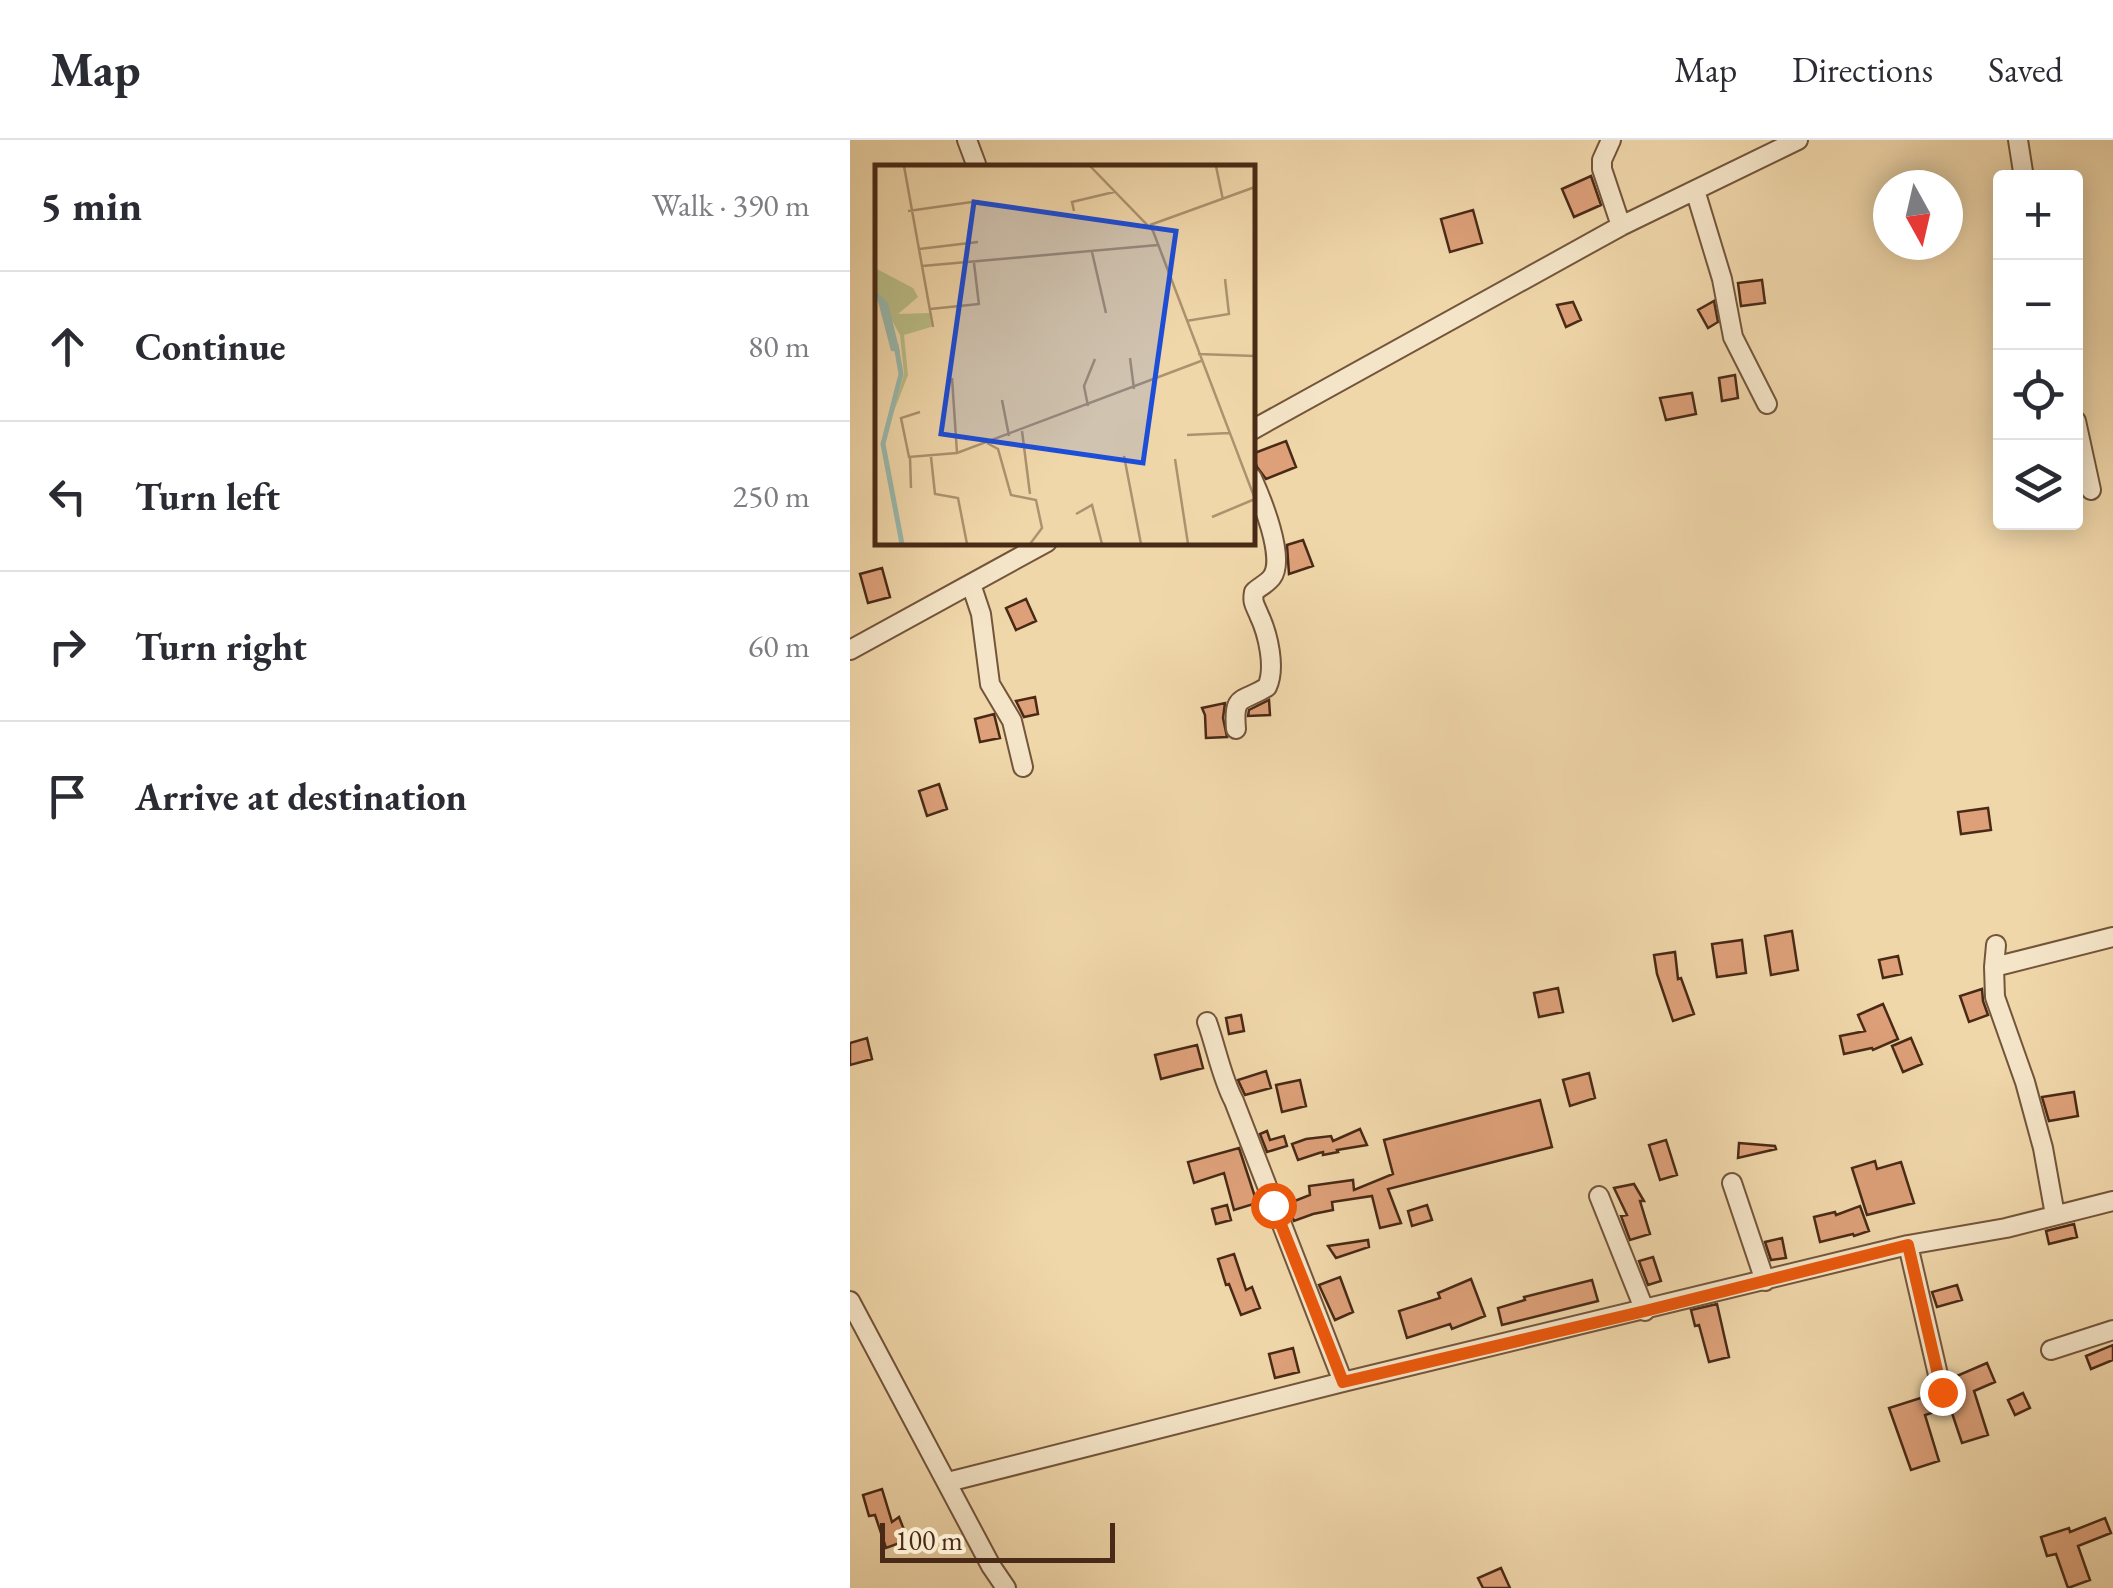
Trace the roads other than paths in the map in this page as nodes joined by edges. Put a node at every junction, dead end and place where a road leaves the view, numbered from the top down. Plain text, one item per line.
1 (967, 140) edge
2 (1611, 140) edge
3 (1798, 140) edge
4 (2018, 140) edge
5 (976, 164) dead end
6 (2023, 170) edge
7 (1695, 190) junction
8 (1622, 226) junction
9 (1766, 404) dead end
10 (1255, 428) edge
11 (2080, 440) edge
12 (1255, 487) edge
13 (2091, 490) dead end
14 (1042, 545) edge
15 (970, 584) junction
16 (850, 650) edge
17 (1236, 729) dead end
18 (1023, 766) dead end
19 (2113, 936) edge
20 (1996, 945) dead end
21 (1994, 967) junction
22 (1207, 1022) dead end
23 (1732, 1183) dead end
24 (1599, 1196) dead end
25 (2113, 1201) edge
26 (2055, 1215) junction
27 (1908, 1245) junction
28 (1765, 1280) junction
29 (850, 1301) edge
30 (1645, 1311) junction
31 (2113, 1330) edge
32 (2051, 1350) dead end
33 (1343, 1382) junction
34 (1942, 1392) dead end
35 (948, 1482) junction
36 (1006, 1588) edge

1 - 5 street
2 - 8 street
3 - 7 street
4 - 6 street
7 - 8 street
7 - 9 street
8 - 10 street
11 - 13 street
12 - 17 street
14 - 15 street
15 - 16 street
15 - 18 street
19 - 21 street
20 - 21 street
21 - 26 street
22 - 33 street
23 - 28 street
24 - 30 street
25 - 26 street
26 - 27 street
27 - 28 street
27 - 34 street
28 - 30 street
29 - 35 street
30 - 33 street
31 - 32 street
33 - 35 street
35 - 36 street

